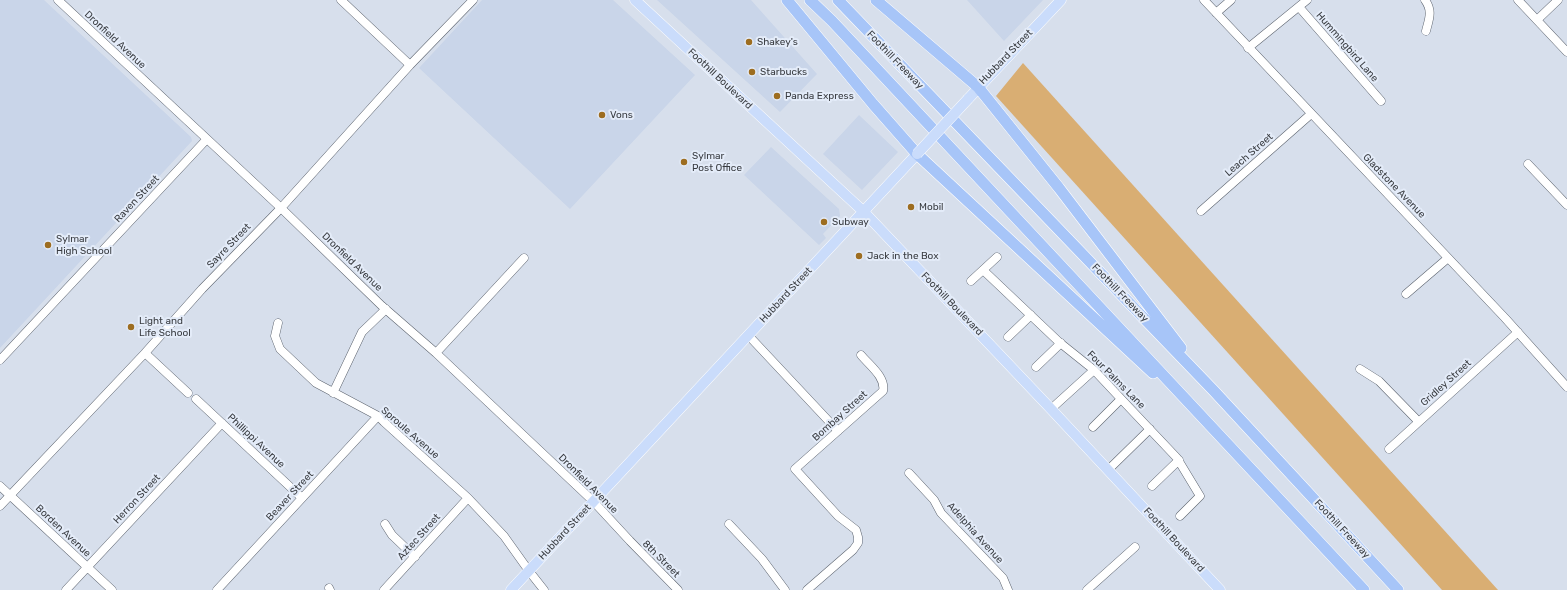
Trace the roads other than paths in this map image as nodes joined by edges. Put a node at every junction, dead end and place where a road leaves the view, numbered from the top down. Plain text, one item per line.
1 (58, 0) edge
2 (341, 0) edge
3 (473, 0) edge
4 (635, 0) edge
5 (787, 0) edge
6 (810, 0) edge
7 (838, 0) edge
8 (876, 0) edge
9 (1061, 0) edge
10 (1204, 0) edge
11 (1231, 0) edge
12 (1307, 0) edge
13 (1425, 0) edge
14 (1518, 0) edge
15 (1558, 0) edge
16 (1299, 7) junction
17 (1216, 13) junction
18 (1537, 20) junction
19 (1426, 31) dead end
20 (1248, 48) junction
21 (1567, 52) edge
22 (410, 65) junction
23 (978, 87) junction
24 (1381, 101) dead end
25 (1311, 114) junction
26 (206, 140) junction
27 (917, 154) junction
28 (1528, 164) dead end
29 (1567, 205) edge
30 (281, 208) junction
31 (1201, 211) dead end
32 (864, 212) junction
33 (997, 257) dead end
34 (524, 258) dead end
35 (1448, 258) junction
36 (983, 270) junction
37 (971, 281) dead end
38 (1406, 294) dead end
39 (386, 309) junction
40 (1031, 315) junction
41 (278, 323) dead end
42 (1518, 332) junction
43 (749, 336) junction
44 (1008, 337) dead end
45 (1061, 343) junction
46 (145, 353) junction
47 (436, 353) junction
48 (861, 355) dead end
49 (0, 360) edge
50 (1036, 367) dead end
51 (1360, 369) dead end
52 (1094, 370) junction
53 (1567, 387) edge
54 (1214, 391) junction
55 (188, 393) dead end
56 (333, 393) junction
57 (196, 399) dead end
58 (1121, 399) junction
59 (1051, 409) junction
60 (378, 416) junction
61 (1418, 421) junction
62 (222, 423) junction
63 (1093, 427) dead end
64 (1150, 429) junction
65 (838, 431) junction
66 (1226, 441) junction
67 (1388, 449) dead end
68 (1179, 460) junction
69 (1108, 470) junction
70 (909, 473) dead end
71 (0, 486) edge
72 (1152, 486) dead end
73 (10, 495) junction
74 (302, 498) junction
75 (468, 498) junction
76 (593, 501) junction
77 (0, 506) edge
78 (1180, 516) dead end
79 (385, 524) dead end
80 (729, 524) dead end
81 (630, 541) joint
82 (1135, 547) dead end
83 (415, 557) junction
84 (87, 567) junction
85 (529, 572) junction
86 (66, 590) edge
87 (112, 590) edge
88 (217, 590) edge
89 (384, 590) edge
90 (511, 590) edge
91 (544, 590) edge
92 (678, 590) edge
93 (786, 590) edge
94 (807, 590) edge
95 (1008, 590) edge
96 (1087, 590) edge
97 (1220, 590) edge
98 (1364, 590) edge
99 (1398, 590) edge

1 - 26 street, Dronfield Avenue
2 - 22 street
3 - 22 street, Sayre Street
4 - 32 main road, Foothill Boulevard
5 - 27 highway
6 - 66 highway, Foothill Freeway
7 - 54 highway, Foothill Freeway
8 - 23 highway
9 - 23 main road, Hubbard Street
10 - 17 street, Gladstone Avenue
11 - 17 street
12 - 16 street
13 - 19 street
14 - 18 street
15 - 18 street
16 - 20 street
16 - 24 street, Hummingbird Lane
17 - 20 street, Gladstone Avenue
18 - 21 street
20 - 25 street, Gladstone Avenue
22 - 30 street, Sayre Street
23 - 27 main road, Hubbard Street, bridge
23 - 54 highway
25 - 31 street, Leach Street
25 - 35 street, Gladstone Avenue
26 - 30 street, Dronfield Avenue
26 - 49 street, Raven Street
27 - 32 main road, Hubbard Street
27 - 66 highway
28 - 29 street
30 - 39 street, Dronfield Avenue
30 - 46 street, Sayre Street
32 - 43 main road, Hubbard Street
32 - 59 main road, Foothill Boulevard
33 - 36 street
34 - 47 street
35 - 38 street
35 - 42 street, Gladstone Avenue
36 - 37 street
36 - 40 street, Four Palms Lane
39 - 47 street, Dronfield Avenue
39 - 56 street
40 - 44 street
40 - 45 street, Four Palms Lane
41 - 56 street, Sproule Avenue
42 - 53 street, Gladstone Avenue
42 - 61 street, Gridley Street
43 - 65 street
43 - 76 main road, Hubbard Street
45 - 50 street
45 - 52 street, Four Palms Lane
46 - 55 street
46 - 73 street, Sayre Street
47 - 76 street, Dronfield Avenue
48 - 65 street, Bombay Street
51 - 61 street
52 - 58 street, Four Palms Lane
52 - 59 street
54 - 99 highway, Foothill Freeway
56 - 60 street, Sproule Avenue
57 - 62 street, Phillippi Avenue
58 - 63 street
58 - 64 street, Four Palms Lane
59 - 69 main road, Foothill Boulevard
60 - 74 street, Beaver Street
60 - 75 street, Sproule Avenue
61 - 67 street, Gridley Street
62 - 74 street, Phillippi Avenue
62 - 84 street, Herron Street
64 - 68 street, Four Palms Lane
64 - 69 street
65 - 94 street, Bombay Street
66 - 98 highway, Foothill Freeway
68 - 72 street
68 - 78 street, Four Palms Lane
69 - 97 main road, Foothill Boulevard
70 - 95 street, Adelphia Avenue
71 - 73 street, Borden Avenue
73 - 77 street, Sayre Street
73 - 84 street, Borden Avenue
74 - 88 street, Beaver Street
75 - 83 street, Aztec Street
75 - 85 street, Sproule Avenue
76 - 81 street, Dronfield Avenue
76 - 85 main road, Hubbard Street
79 - 83 street
80 - 93 street
81 - 92 street, 8th Street
82 - 96 street
83 - 89 street, Aztec Street
84 - 86 street, Herron Street
84 - 87 street, Borden Avenue
85 - 90 main road, Hubbard Street
85 - 91 street, Sproule Avenue

